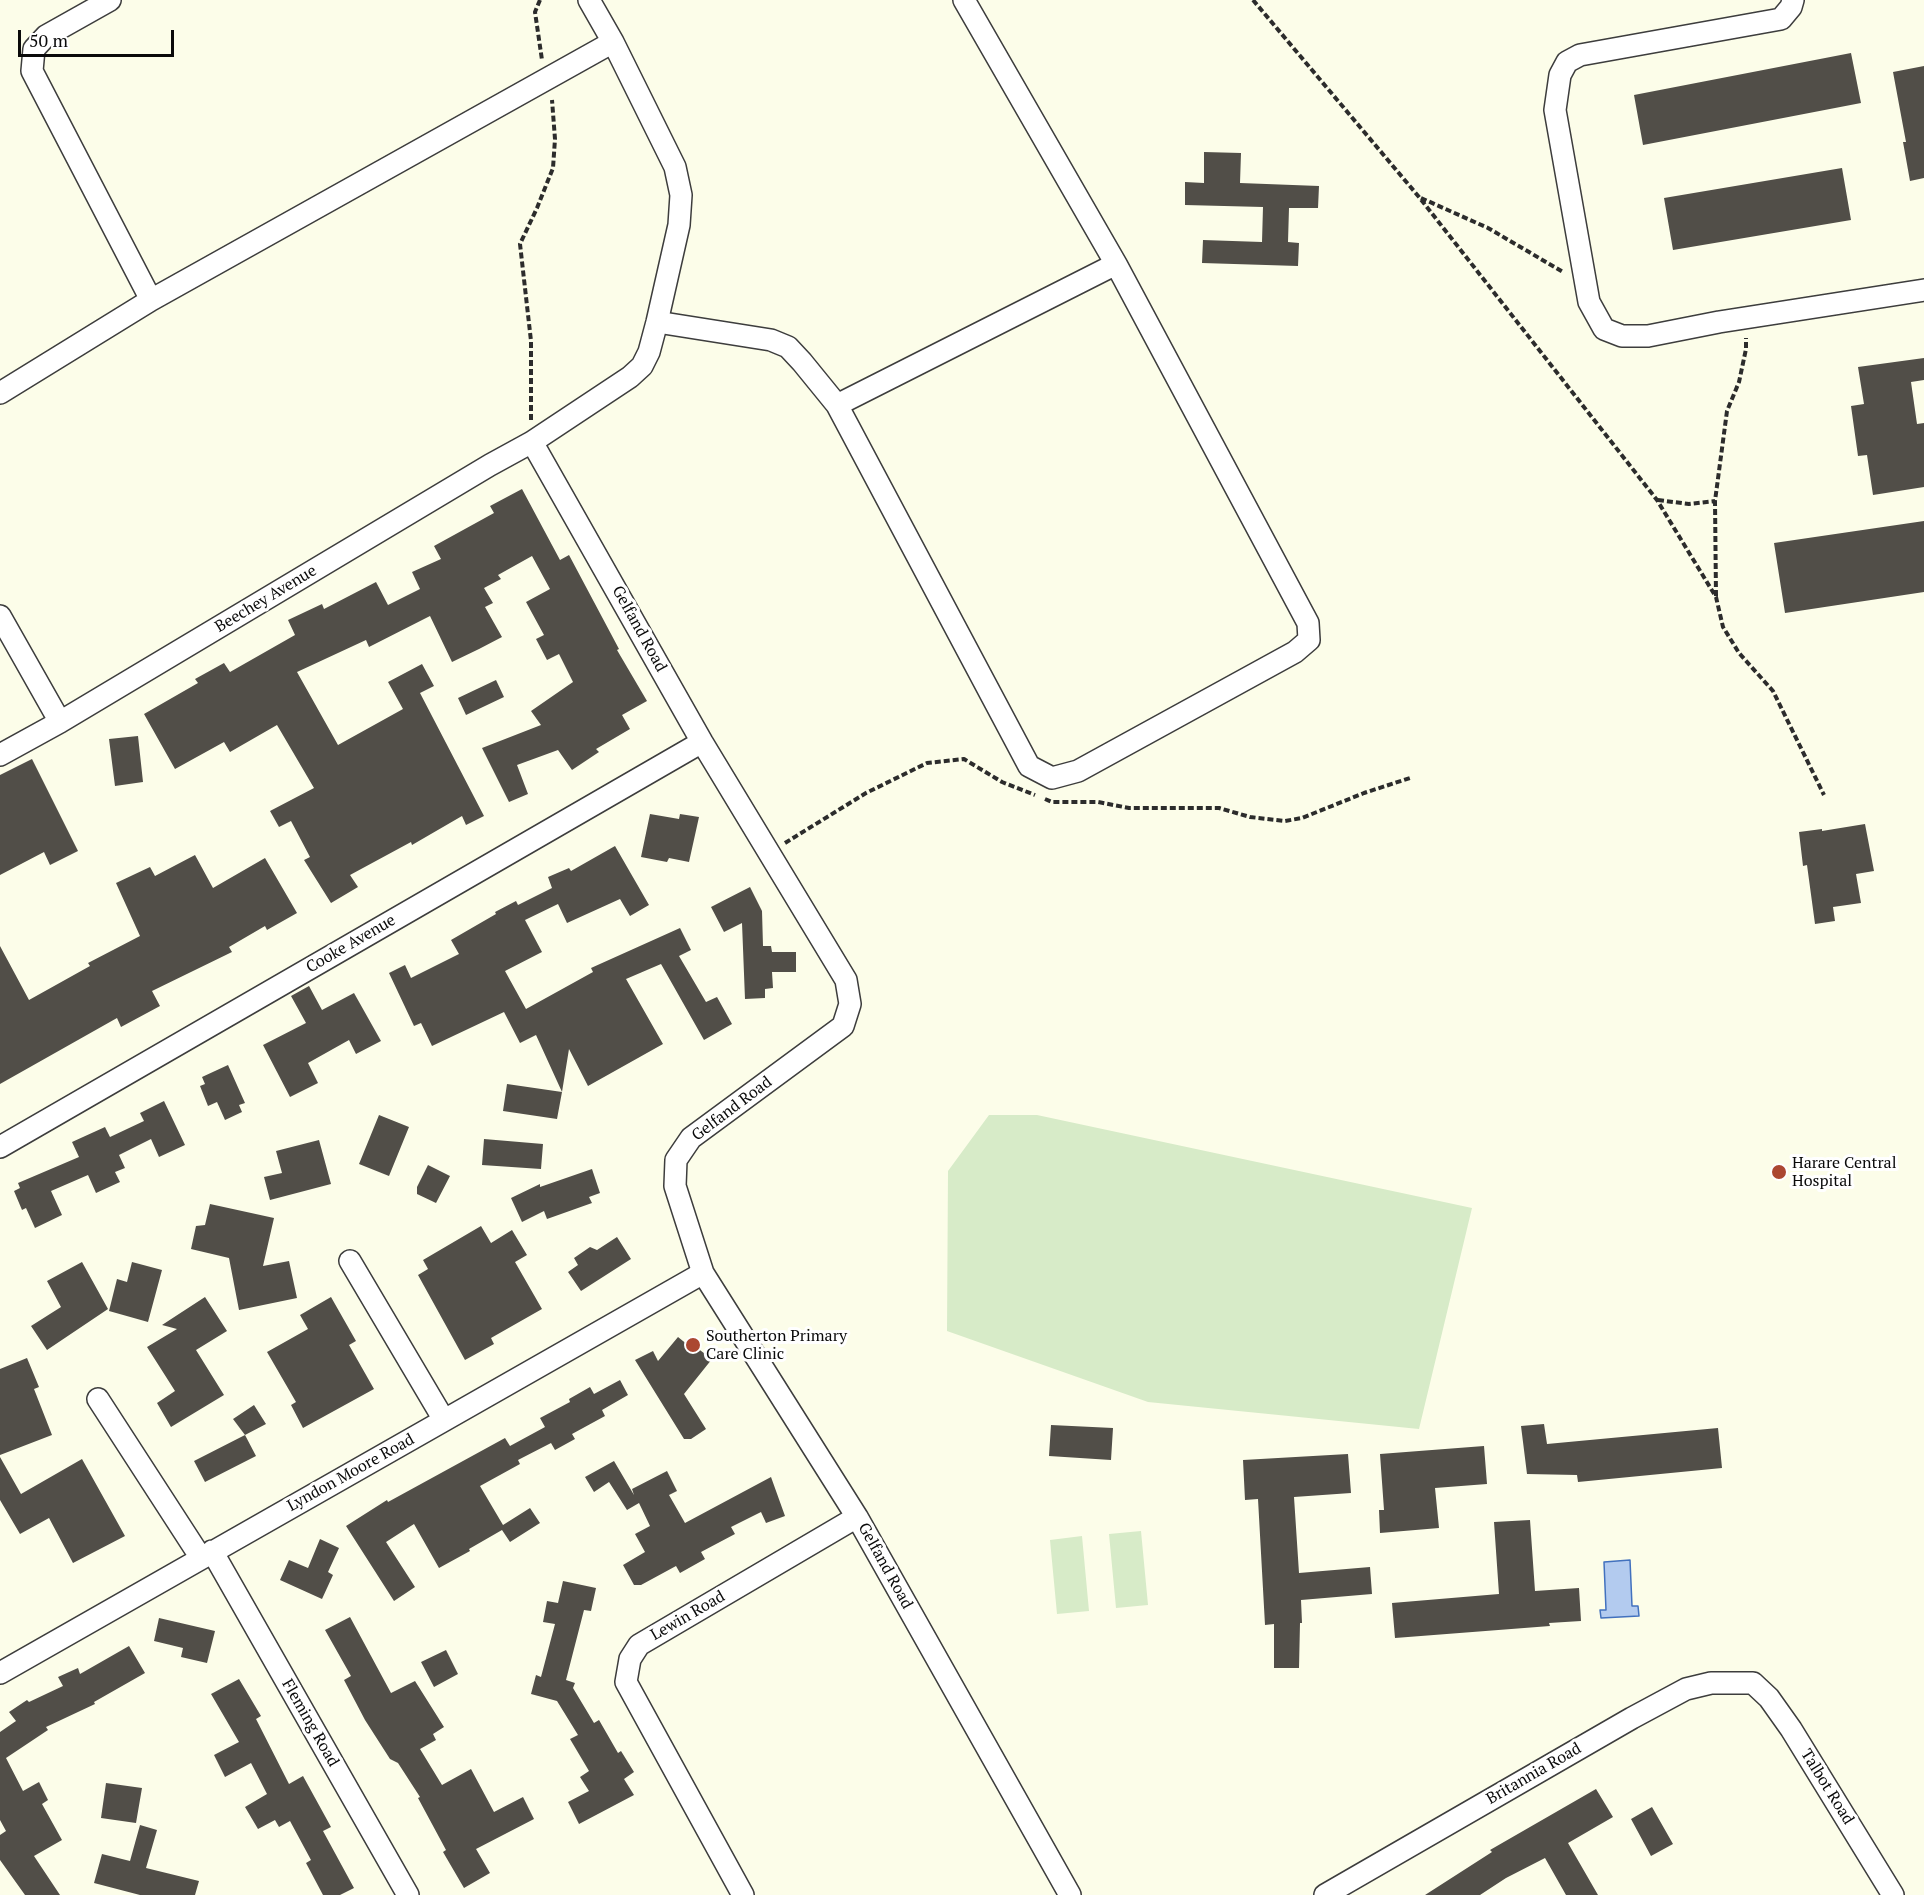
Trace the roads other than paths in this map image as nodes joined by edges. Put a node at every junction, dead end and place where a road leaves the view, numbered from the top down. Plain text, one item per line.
1 (110, 0) edge
2 (589, 0) edge
3 (964, 0) edge
4 (1793, 0) edge
5 (614, 42) junction
6 (1116, 264) junction
7 (1924, 290) edge
8 (151, 300) junction
9 (657, 322) junction
10 (0, 393) edge
11 (837, 405) junction
12 (532, 442) junction
13 (0, 616) edge
14 (60, 722) junction
15 (702, 742) junction
16 (0, 755) edge
17 (0, 1147) edge
18 (350, 1261) dead end
19 (703, 1273) junction
20 (98, 1399) dead end
21 (444, 1420) junction
22 (857, 1517) junction
23 (206, 1555) junction
24 (0, 1673) edge
25 (1753, 1683) joint
26 (408, 1895) edge
27 (743, 1895) edge
28 (1070, 1895) edge
29 (1325, 1895) edge
30 (1893, 1895) edge

1 - 8 street
2 - 5 street, Beechey Avenue
3 - 6 street
4 - 7 street
5 - 8 street
5 - 9 street, Beechey Avenue
6 - 11 street
6 - 11 street
8 - 10 street
9 - 11 street
9 - 12 street, Beechey Avenue
12 - 14 street, Beechey Avenue
12 - 15 street, Gelfand Road
13 - 14 street
14 - 16 street, Beechey Avenue
15 - 17 street, Cooke Avenue
15 - 19 street, Gelfand Road
18 - 21 street
19 - 21 street, Lyndon Moore Road
19 - 22 street, Gelfand Road
20 - 23 street, Fleming Road
21 - 23 street, Lyndon Moore Road
22 - 27 street, Lewin Road
22 - 28 street, Gelfand Road
23 - 24 street, Lyndon Moore Road
23 - 26 street, Fleming Road
25 - 29 street, Britannia Road
25 - 30 street, Talbot Road

